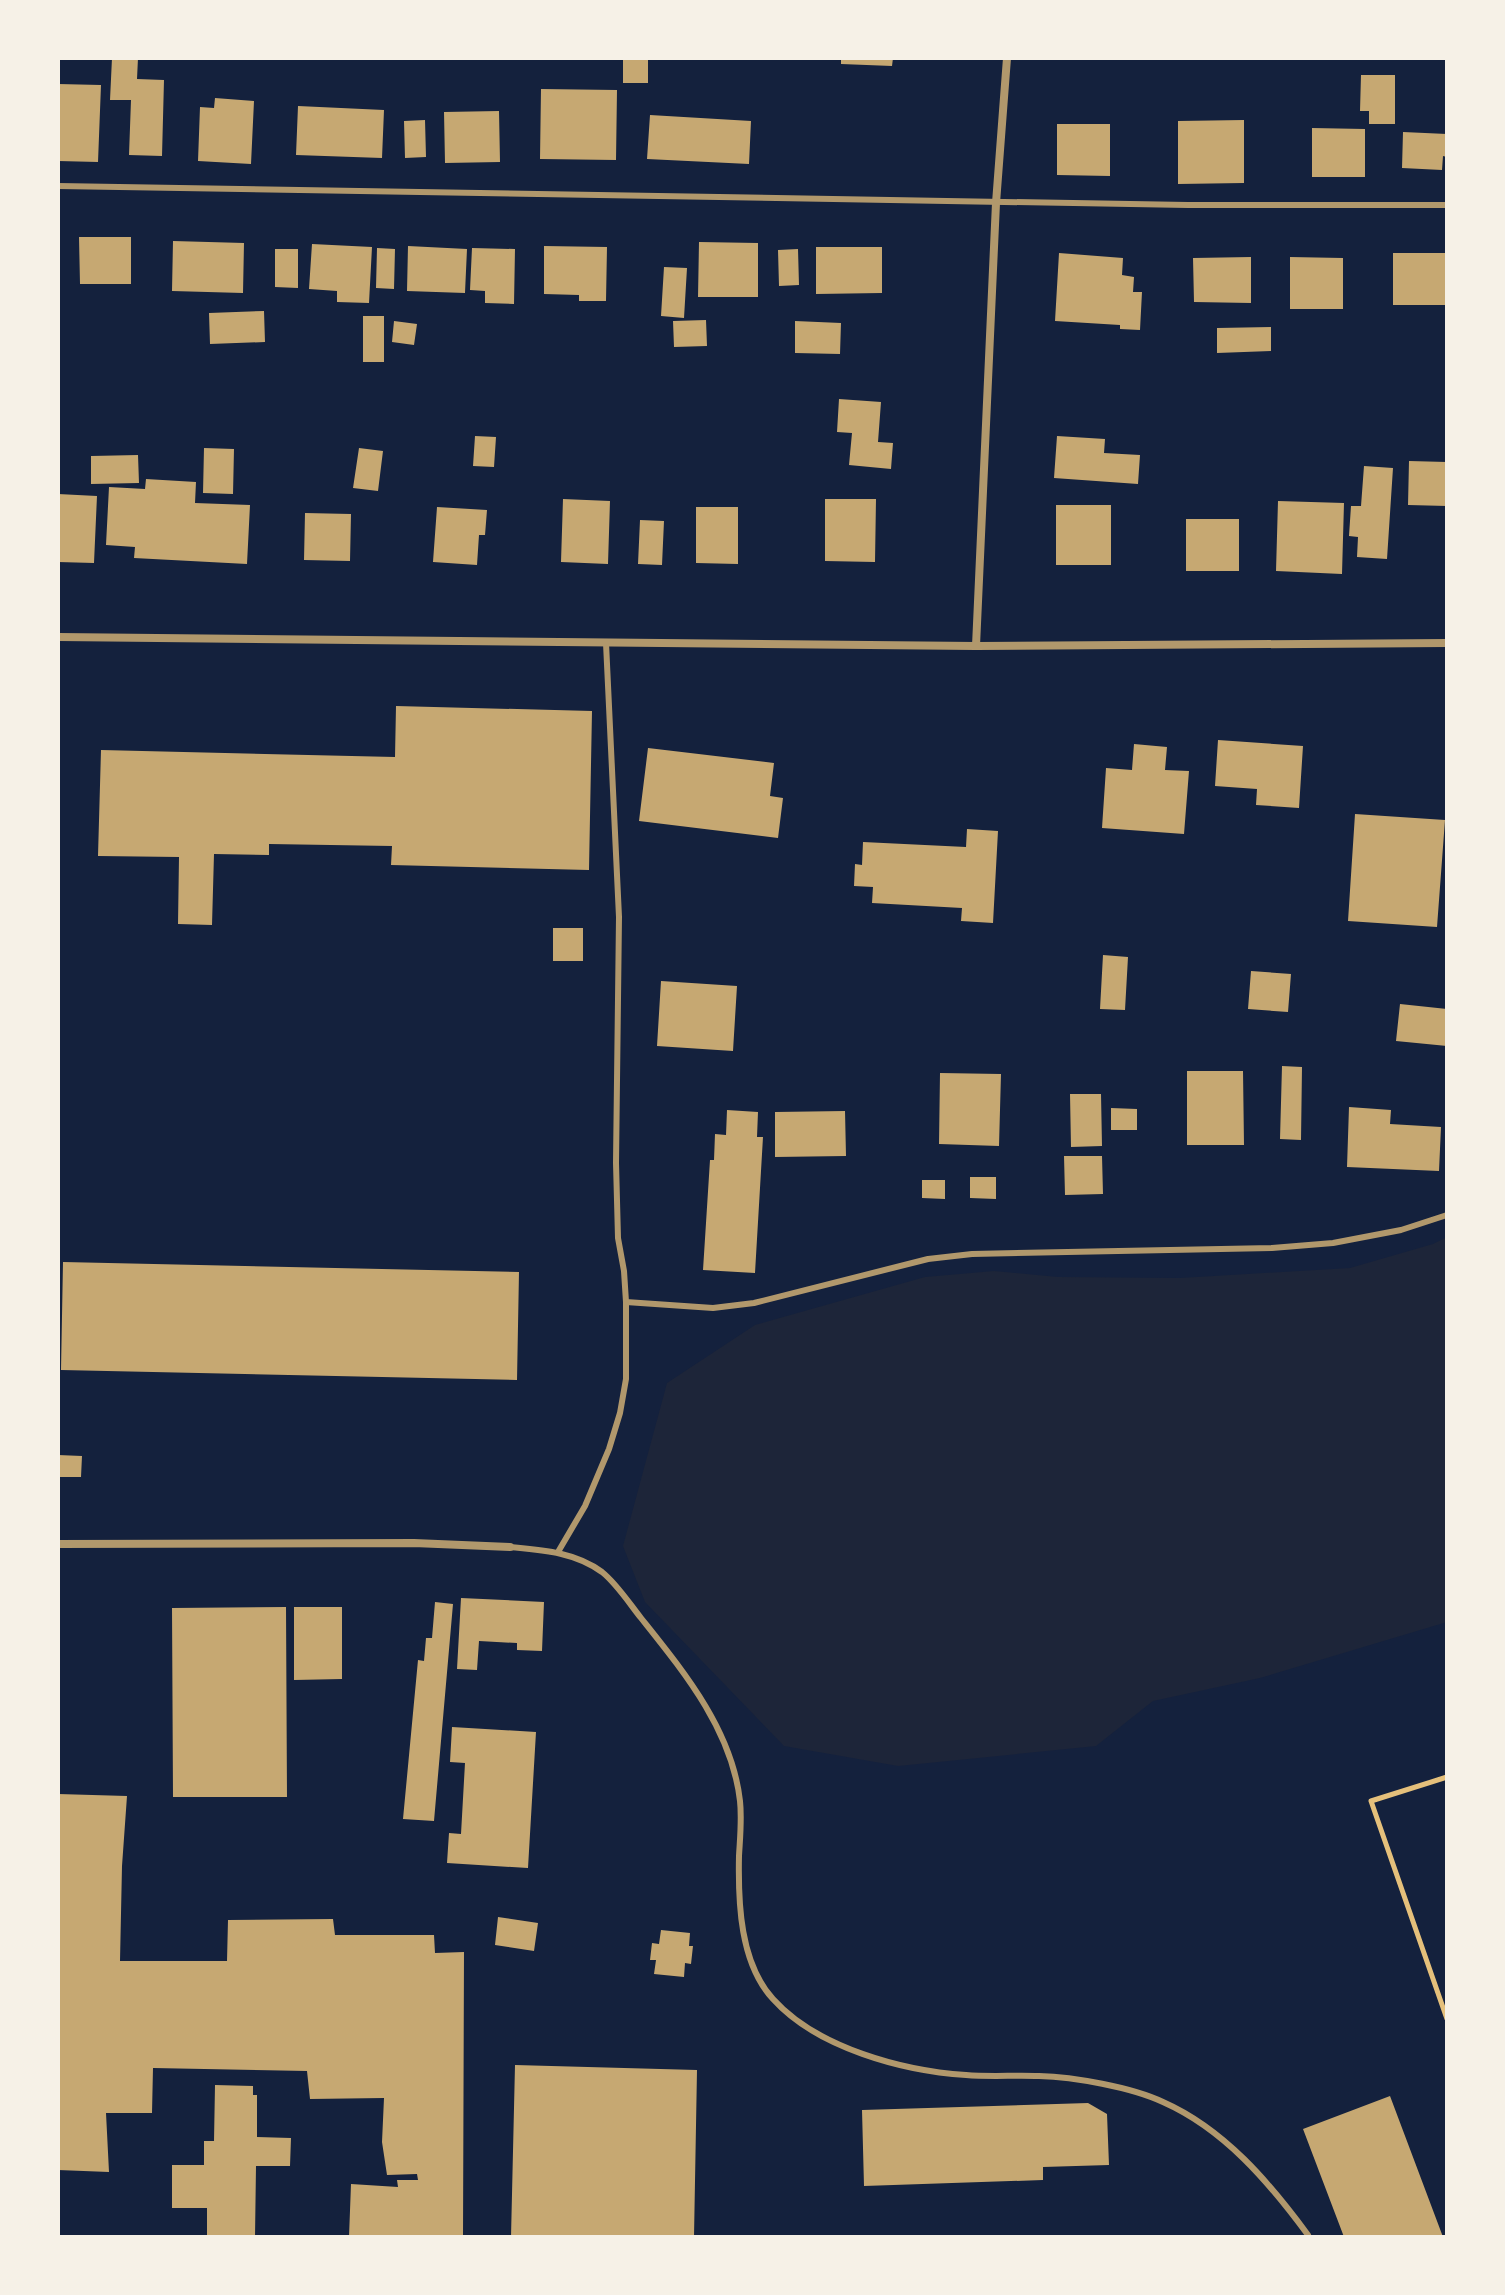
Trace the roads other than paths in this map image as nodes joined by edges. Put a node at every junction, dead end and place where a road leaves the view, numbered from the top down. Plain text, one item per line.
1 (1007, 58) edge
2 (58, 186) edge
3 (996, 203) junction
4 (1447, 205) edge
5 (58, 637) edge
6 (606, 643) junction
7 (1447, 643) edge
8 (976, 646) junction
9 (1447, 1215) edge
10 (626, 1302) junction
11 (58, 1544) edge
12 (510, 1547) joint
13 (558, 1552) junction
14 (1308, 2235) dead end

1 - 3 street
2 - 3 lane
3 - 4 lane
3 - 8 street
5 - 6 street
6 - 8 street
6 - 10 lane
7 - 8 street
9 - 10 lane
10 - 13 lane
11 - 12 street
12 - 13 lane
13 - 14 lane

